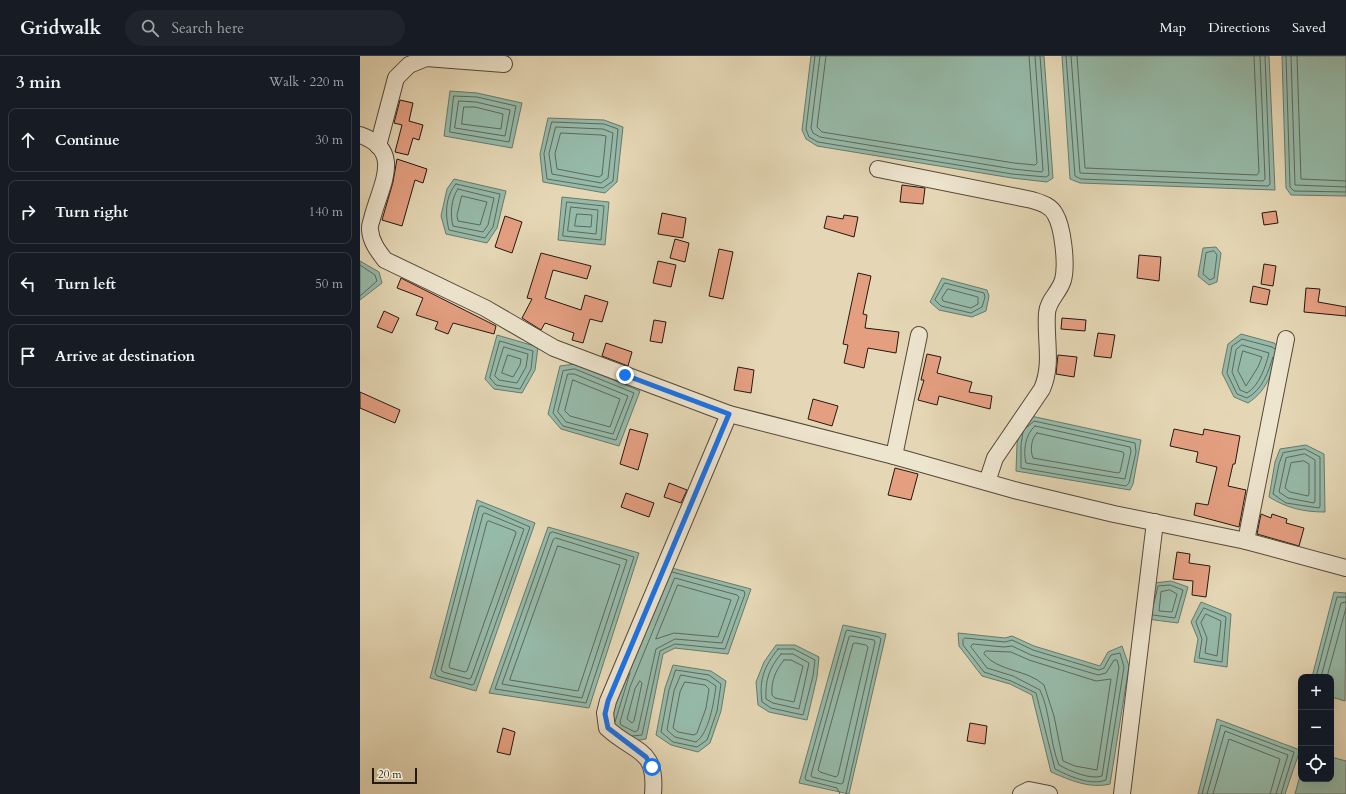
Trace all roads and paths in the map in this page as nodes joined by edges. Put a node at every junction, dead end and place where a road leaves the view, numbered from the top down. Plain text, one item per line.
1 (504, 64) dead end
2 (360, 135) edge
3 (378, 146) junction
4 (878, 169) dead end
5 (919, 336) dead end
6 (1286, 339) dead end
7 (729, 414) junction
8 (894, 456) junction
9 (987, 482) junction
10 (1155, 522) junction
11 (1246, 541) junction
12 (1346, 568) edge
13 (653, 794) edge
14 (1021, 794) edge
15 (1049, 794) edge
16 (1122, 794) edge

1 - 3 street
2 - 3 street
3 - 7 street
4 - 9 street
5 - 8 street
6 - 11 street
7 - 8 street
7 - 13 street
8 - 9 street
9 - 10 street
10 - 11 street
10 - 16 street
11 - 12 street
14 - 15 street

